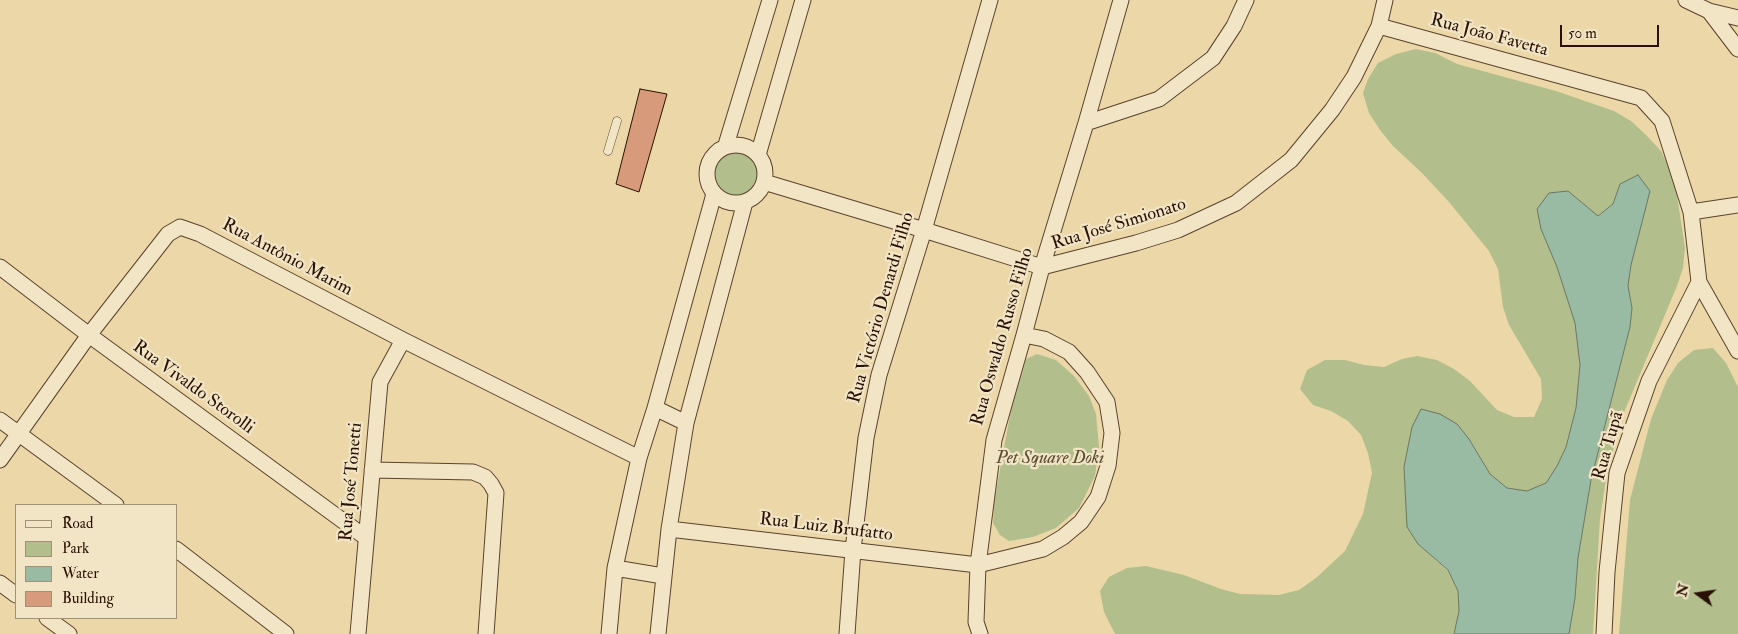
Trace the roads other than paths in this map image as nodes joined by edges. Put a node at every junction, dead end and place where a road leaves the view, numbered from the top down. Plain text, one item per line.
1 (770, 0) edge
2 (803, 0) edge
3 (990, 0) edge
4 (1121, 0) edge
5 (1246, 0) edge
6 (1385, 0) edge
7 (1690, 1) edge
8 (1709, 11) junction
9 (1738, 18) edge
10 (1379, 26) junction
11 (1738, 49) edge
12 (616, 121) dead end
13 (1086, 123) junction
14 (726, 145) junction
15 (608, 151) dead end
16 (758, 155) junction
17 (764, 182) junction
18 (714, 194) junction
19 (745, 202) junction
20 (1738, 205) edge
21 (1692, 212) junction
22 (924, 230) junction
23 (0, 267) edge
24 (1042, 267) junction
25 (1699, 282) junction
26 (89, 335) junction
27 (1024, 335) junction
28 (403, 340) junction
29 (1737, 348) edge
30 (655, 408) junction
31 (0, 420) edge
32 (686, 423) junction
33 (19, 435) junction
34 (639, 458) junction
35 (0, 460) edge
36 (372, 470) junction
37 (115, 504) edge
38 (669, 529) junction
39 (365, 537) junction
40 (853, 550) junction
41 (178, 551) edge
42 (978, 565) junction
43 (615, 568) junction
44 (663, 576) junction
45 (0, 583) edge
46 (15, 594) edge
47 (48, 619) edge
48 (69, 634) edge
49 (286, 634) edge
50 (358, 634) edge
51 (486, 634) edge
52 (609, 634) edge
53 (658, 634) edge
54 (848, 634) edge
55 (980, 634) edge
56 (1604, 634) edge

1 - 14 street
2 - 16 street
3 - 22 street, Rua Victório Denardi Filho
4 - 13 street, Rua Oswaldo Russo Filho
5 - 13 street
6 - 10 street, Rua José Simionato
7 - 8 street
8 - 9 street
8 - 11 street
10 - 21 street, Rua João Favetta
10 - 24 street, Rua José Simionato
12 - 15 lane
13 - 24 street, Rua Oswaldo Russo Filho
14 - 16 street
14 - 18 street
16 - 17 street
17 - 19 street
17 - 22 street, Rua José Simionato
18 - 19 street
18 - 30 street
19 - 32 street
20 - 21 street
21 - 25 street, Rua João Favetta
22 - 24 street, Rua José Simionato
22 - 40 street, Rua Victório Denardi Filho
23 - 26 street, Rua Vivaldo Storolli
24 - 27 street, Rua Oswaldo Russo Filho
25 - 29 street, Rua João Favetta
25 - 56 street, Rua Tupã
26 - 28 street, Rua Antônio Marim
26 - 33 street, Rua Antônio Marim
26 - 39 street, Rua Vivaldo Storolli
27 - 42 street, Rua Oswaldo Russo Filho
27 - 42 street
28 - 34 street, Rua Antônio Marim
28 - 36 street, Rua José Tonetti
30 - 32 street
30 - 34 street
31 - 33 street
32 - 38 street
33 - 35 street, Rua Antônio Marim
33 - 37 street
34 - 43 street
36 - 39 street, Rua José Tonetti
36 - 51 street
38 - 40 street, Rua Luiz Brufatto
38 - 44 street
39 - 50 street, Rua José Tonetti
40 - 42 street, Rua Luiz Brufatto
40 - 54 street, Rua Victório Denardi Filho
41 - 49 street
42 - 55 street, Rua Oswaldo Russo Filho
43 - 44 street
43 - 52 street
44 - 53 street
45 - 46 street
47 - 48 street

